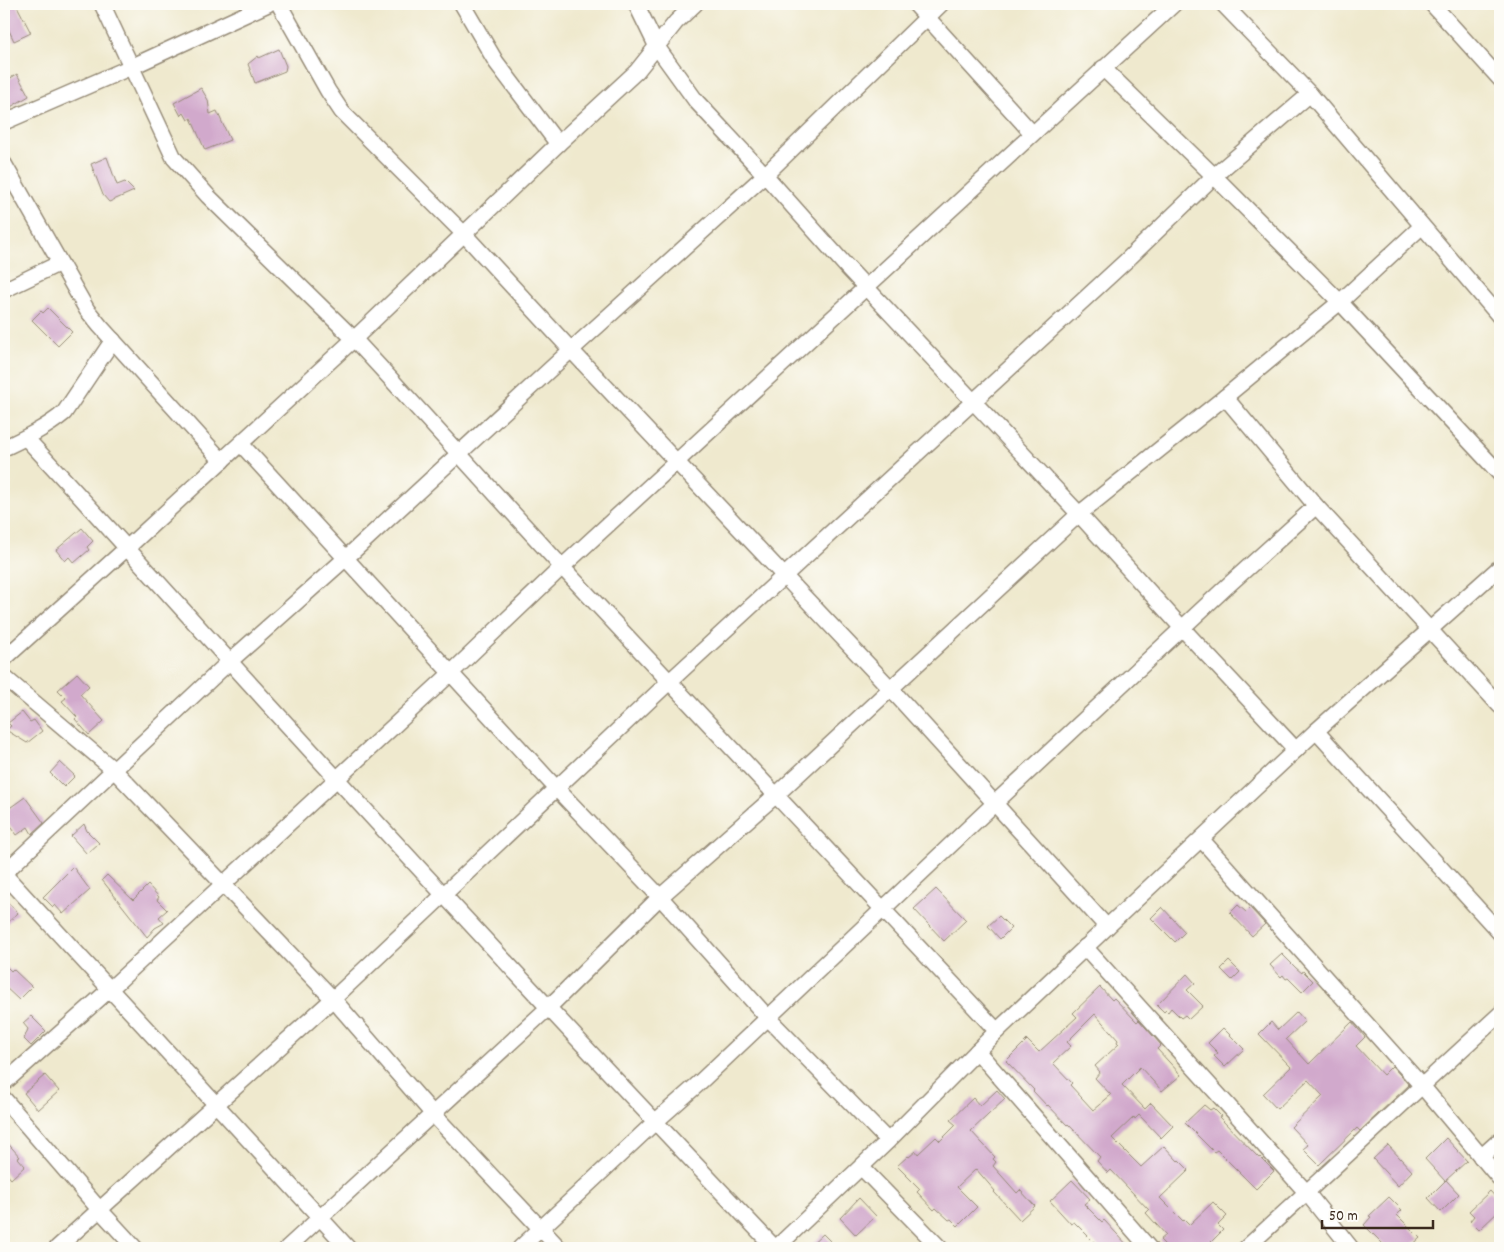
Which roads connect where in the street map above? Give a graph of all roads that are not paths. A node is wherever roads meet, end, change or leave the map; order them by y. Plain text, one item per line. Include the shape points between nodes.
1 (102, 4) edge
2 (268, 4) edge
3 (279, 4) edge
4 (462, 4) edge
5 (636, 4) edge
6 (695, 4) edge
7 (915, 4) edge
8 (941, 4) edge
9 (1174, 4) edge
10 (1223, 4) edge
11 (1432, 4) edge
12 (927, 16) junction
13 (657, 47) junction
14 (131, 67) junction
15 (1104, 68) junction
16 (1500, 78) edge
17 (1310, 94) junction
18 (4, 122) edge
19 (1032, 133) junction
20 (558, 144) junction
21 (4, 164) edge
22 (765, 175) junction
23 (1214, 176) junction
24 (1422, 226) junction
25 (464, 234) junction
26 (60, 263) junction
27 (866, 286) junction
28 (4, 290) edge
29 (1340, 302) junction
30 (1500, 317) edge
31 (354, 339) junction
32 (113, 340) junction
33 (572, 350) junction
34 (1225, 397) junction
35 (973, 402) junction
36 (26, 438) junction
37 (241, 444) junction
38 (4, 448) edge
39 (459, 453) junction
40 (222, 461) junction
41 (678, 462) junction
42 (1500, 474) edge
43 (1316, 506) junction
44 (1079, 514) junction
45 (128, 547) junction
46 (346, 558) junction
47 (562, 567) junction
48 (1500, 567) edge
49 (784, 576) junction
50 (1182, 628) junction
51 (1430, 631) junction
52 (4, 659) edge
53 (230, 662) junction
54 (450, 673) junction
55 (4, 677) edge
56 (670, 681) junction
57 (891, 689) junction
58 (1500, 706) edge
59 (1316, 731) junction
60 (1296, 750) junction
61 (114, 770) junction
62 (336, 778) junction
63 (556, 788) junction
64 (776, 795) junction
65 (994, 803) junction
66 (1201, 839) junction
67 (4, 873) edge
68 (223, 883) junction
69 (444, 895) junction
70 (660, 897) junction
71 (882, 910) junction
72 (1106, 927) junction
73 (1500, 933) edge
74 (1086, 947) junction
75 (109, 990) junction
76 (333, 999) junction
77 (548, 1008) junction
78 (1500, 1014) edge
79 (768, 1018) junction
80 (997, 1032) junction
81 (976, 1051) junction
82 (4, 1084) edge
83 (1423, 1087) junction
84 (4, 1099) edge
85 (216, 1105) junction
86 (433, 1114) junction
87 (655, 1122) junction
88 (1500, 1140) edge
89 (888, 1141) junction
90 (1481, 1157) junction
91 (861, 1167) junction
92 (1500, 1180) edge
93 (1307, 1193) junction
94 (99, 1209) junction
95 (320, 1218) junction
96 (541, 1228) junction
97 (57, 1248) edge
98 (135, 1248) edge
99 (287, 1248) edge
100 (348, 1248) edge
101 (520, 1248) edge
102 (559, 1248) edge
103 (776, 1248) edge
104 (940, 1248) edge
105 (1149, 1248) edge
106 (1246, 1248) edge
107 (1351, 1248) edge

1 - 14 street
2 - 14 street
3 - 25 street via 342,112
4 - 20 street via 496,62
5 - 13 street
6 - 13 street
7 - 12 street
8 - 12 street
9 - 15 street
10 - 17 street
11 - 16 street
12 - 19 street
12 - 22 street
13 - 20 street via 637,71
13 - 22 street via 696,101
14 - 18 street
14 - 31 street via 174,158 183,169
15 - 19 street
15 - 23 street
17 - 23 street
17 - 24 street
19 - 27 street
20 - 25 street
21 - 26 street
22 - 27 street
22 - 33 street
23 - 29 street
23 - 35 street
24 - 29 street
24 - 30 street
25 - 31 street
25 - 33 street
26 - 28 street
26 - 32 street via 87,310
27 - 35 street
27 - 41 street
29 - 34 street
29 - 42 street
31 - 37 street
31 - 39 street
32 - 36 street via 64,413
32 - 40 street
33 - 39 street
33 - 41 street
34 - 43 street
34 - 44 street
35 - 44 street
35 - 49 street
36 - 38 street
36 - 45 street
37 - 40 street
37 - 46 street
39 - 46 street
39 - 47 street
40 - 45 street
41 - 47 street
41 - 49 street
43 - 50 street
43 - 51 street
44 - 50 street
44 - 57 street
45 - 52 street
45 - 53 street
46 - 53 street
46 - 54 street
47 - 54 street
47 - 56 street
48 - 51 street
49 - 56 street
49 - 57 street
50 - 60 street
50 - 65 street
51 - 58 street
51 - 59 street
53 - 61 street
53 - 62 street
54 - 62 street
54 - 63 street
55 - 61 street
56 - 63 street
56 - 64 street
57 - 64 street
57 - 65 street
59 - 60 street
59 - 73 street
60 - 66 street
61 - 67 street
61 - 68 street
62 - 68 street
62 - 69 street
63 - 69 street
63 - 70 street
64 - 70 street
64 - 71 street
65 - 71 street
65 - 72 street
66 - 72 street
66 - 83 street
67 - 75 street
68 - 75 street
68 - 76 street
69 - 76 street
69 - 77 street
70 - 77 street
70 - 79 street
71 - 79 street
71 - 80 street
72 - 74 street
74 - 80 street
74 - 93 street
75 - 82 street
75 - 85 street
76 - 85 street
76 - 86 street
77 - 86 street
77 - 87 street
78 - 83 street
79 - 87 street
79 - 89 street
80 - 81 street
81 - 89 street
81 - 105 street
83 - 90 street
83 - 93 street
84 - 94 street
85 - 94 street
85 - 95 street
86 - 95 street
86 - 96 street
87 - 96 street
87 - 103 street
88 - 90 street
89 - 91 street
90 - 92 street
91 - 103 street
91 - 104 street
93 - 106 street
93 - 107 street
94 - 97 street
94 - 98 street
95 - 99 street
95 - 100 street
96 - 101 street
96 - 102 street

